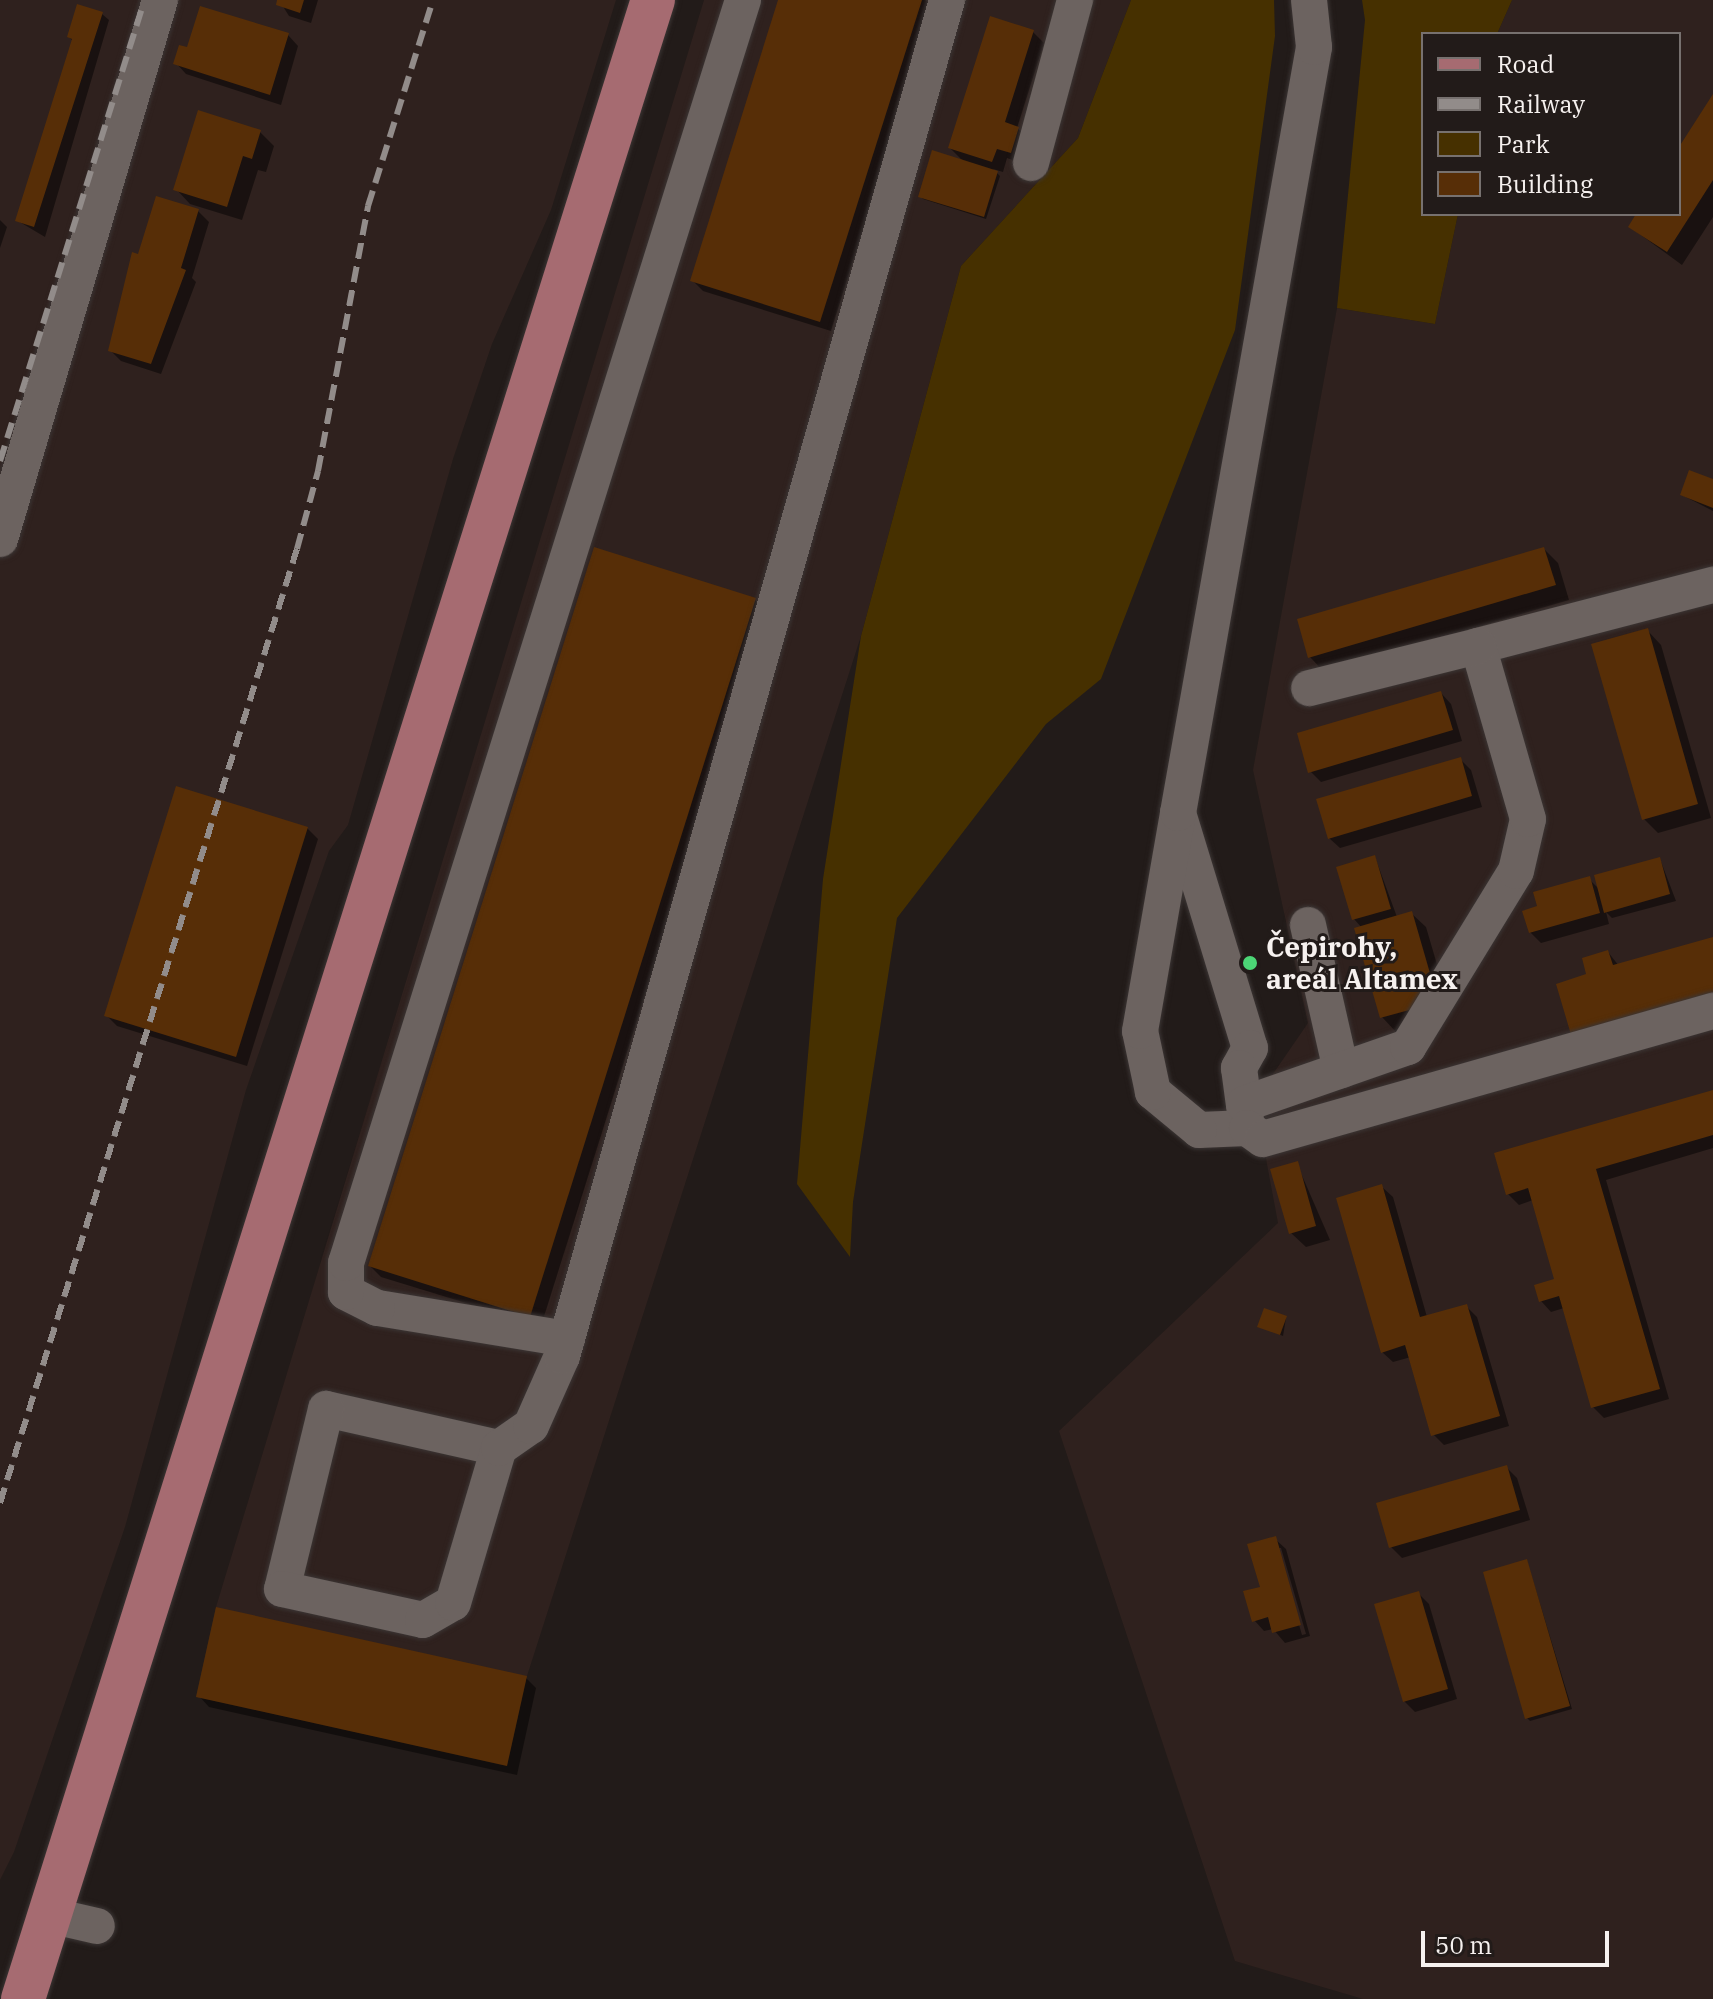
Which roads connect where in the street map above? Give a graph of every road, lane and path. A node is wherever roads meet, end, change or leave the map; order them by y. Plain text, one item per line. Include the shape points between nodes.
1 (160, 0) edge
2 (653, 0) edge
3 (743, 0) edge
4 (947, 0) edge
5 (1309, 0) edge
6 (1069, 1) edge
7 (1031, 163) dead end
8 (0, 539) edge
9 (1713, 585) edge
10 (1478, 646) junction
11 (1309, 688) dead end
12 (1178, 813) junction
13 (1308, 925) dead end
14 (1713, 1011) edge
15 (1341, 1070) junction
16 (1245, 1116) junction
17 (567, 1339) junction
18 (499, 1448) junction
19 (49, 1915) junction
20 (97, 1926) dead end
21 (23, 1999) edge

1 - 8 lane
2 - 19 main road
3 - 17 lane via 346,1263 346,1292 377,1308
4 - 17 lane
5 - 12 lane via 1314,47
6 - 7 lane
9 - 10 lane
10 - 11 lane
10 - 15 lane via 1528,819 1516,871 1408,1047
12 - 16 lane via 1250,1048 1239,1068
12 - 16 lane via 1140,1031 1153,1092 1199,1130
13 - 15 lane
14 - 16 lane via 1263,1139
15 - 16 lane
17 - 18 lane via 531,1426
18 - 18 lane via 453,1603 423,1620 282,1589 326,1409
19 - 20 lane
19 - 21 main road

